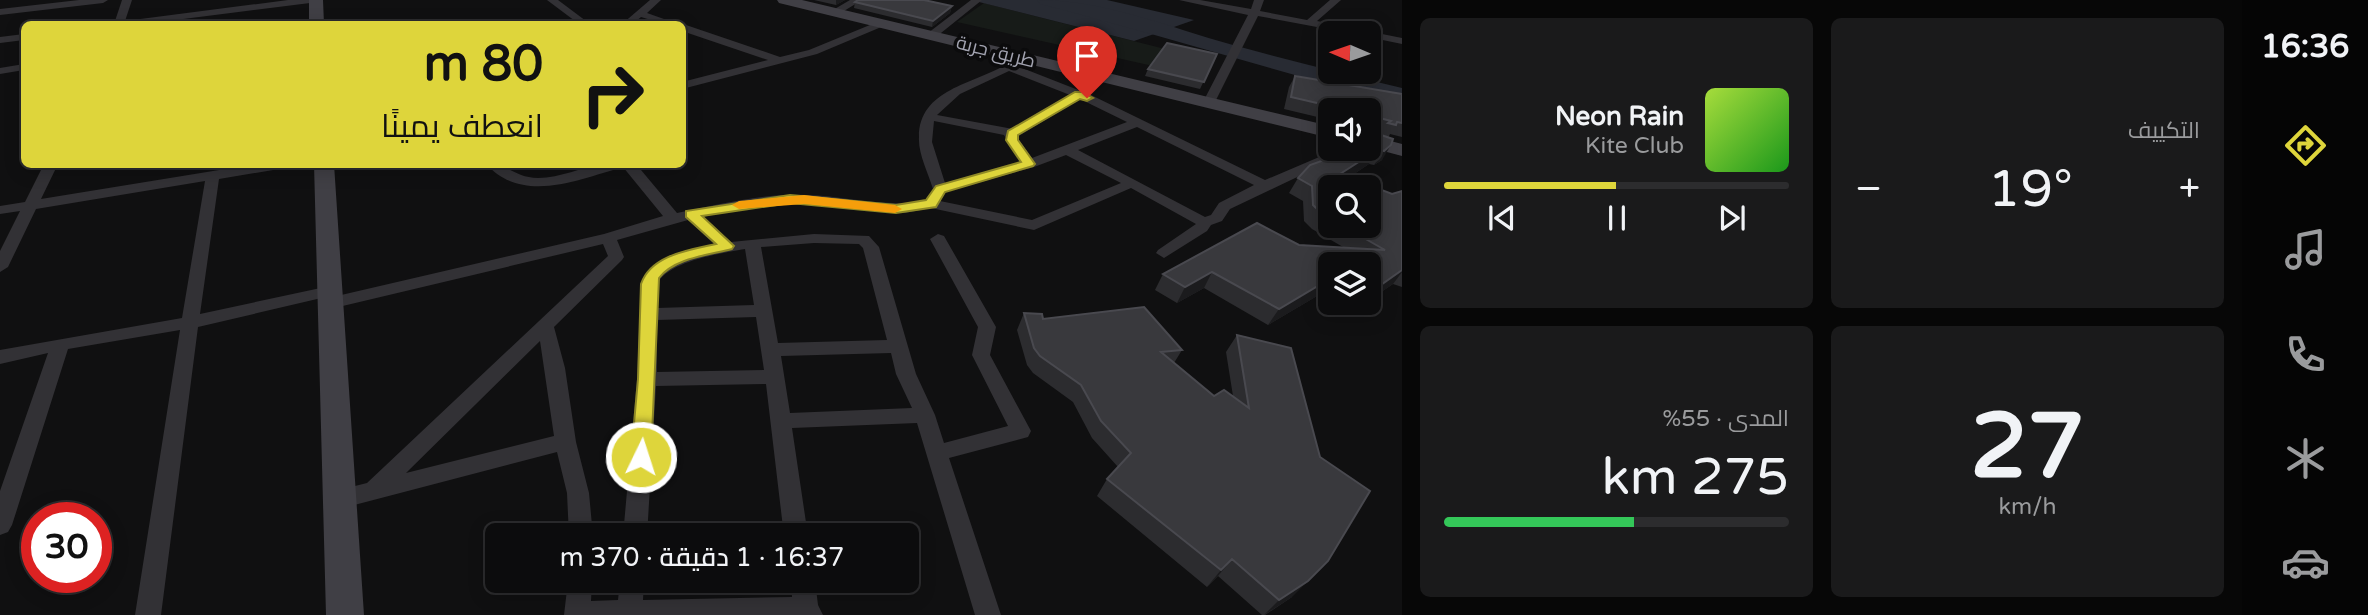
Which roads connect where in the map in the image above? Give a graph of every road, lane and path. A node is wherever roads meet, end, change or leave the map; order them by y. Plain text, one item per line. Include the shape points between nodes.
1 (103, 0) edge
2 (127, 0) edge
3 (310, 0) edge
4 (316, 0) edge
5 (552, 0) edge
6 (656, 0) edge
7 (784, 0) edge
8 (858, 0) edge
9 (977, 0) edge
10 (1184, 0) edge
11 (1259, 0) edge
12 (1336, 0) edge
13 (0, 12) edge
14 (835, 12) junction
15 (641, 14) junction
16 (1252, 14) junction
17 (120, 21) edge
18 (148, 21) edge
19 (317, 21) edge
20 (581, 21) edge
21 (631, 21) edge
22 (663, 21) edge
23 (1310, 22) junction
24 (882, 23) junction
25 (1318, 24) edge
26 (686, 28) edge
27 (932, 35) junction
28 (21, 37) edge
29 (1381, 37) edge
30 (0, 40) edge
31 (1402, 41) edge
32 (780, 61) junction
33 (1014, 62) junction
34 (21, 68) edge
35 (0, 71) edge
36 (686, 85) edge
37 (1079, 95) junction
38 (1209, 102) junction
39 (930, 117) junction
40 (1139, 122) junction
41 (1318, 129) edge
42 (1013, 133) junction
43 (1381, 144) edge
44 (1065, 149) junction
45 (1402, 150) edge
46 (1321, 161) edge
47 (1029, 164) junction
48 (49, 168) edge
49 (259, 168) edge
50 (324, 168) edge
51 (498, 168) edge
52 (602, 168) edge
53 (631, 168) edge
54 (213, 175) junction
55 (1132, 183) junction
56 (1265, 185) junction
57 (940, 189) junction
58 (931, 204) junction
59 (31, 205) junction
60 (0, 210) edge
61 (691, 214) junction
62 (673, 218) junction
63 (1204, 222) junction
64 (608, 238) junction
65 (938, 239) dead end
66 (752, 243) junction
67 (726, 246) junction
68 (1164, 253) dead end
69 (2, 261) edge
70 (330, 297) junction
71 (764, 310) junction
72 (648, 314) junction
73 (192, 322) junction
74 (545, 325) junction
75 (60, 344) junction
76 (899, 346) junction
77 (770, 350) junction
78 (0, 357) edge
79 (775, 377) junction
80 (647, 379) junction
81 (925, 415) junction
82 (781, 421) junction
83 (565, 442) junction
84 (937, 453) junction
85 (374, 490) junction
86 (339, 499) junction
87 (580, 523) edge
88 (636, 523) edge
89 (794, 523) edge
90 (0, 525) edge
91 (579, 593) edge
92 (631, 593) edge
93 (805, 593) edge
94 (630, 612) junction
95 (808, 612) edge
96 (578, 614) edge
97 (148, 615) edge
98 (345, 615) edge
99 (988, 615) edge

1 - 13 street
2 - 17 street
3 - 18 street
4 - 19 main road
5 - 20 street
6 - 15 street
7 - 14 main road, طريق جربة
8 - 14 street
9 - 27 street
10 - 16 street
11 - 16 street
12 - 23 street
14 - 24 main road, طريق جربة
15 - 21 street
15 - 22 street
16 - 23 street
16 - 38 street
23 - 25 street
24 - 27 main road, طريق جربة
24 - 32 street via 834,45
26 - 32 street
27 - 33 main road, طريق جربة
28 - 30 street
29 - 31 street
32 - 36 street
33 - 37 street
33 - 38 main road, طريق جربة
33 - 39 street via 956,91
34 - 35 street
37 - 40 street
37 - 42 street
38 - 41 main road, طريق جربة
39 - 42 street
39 - 57 street via 925,137
40 - 44 street
40 - 56 street
42 - 47 street via 1012,140
43 - 45 main road
44 - 47 street
44 - 55 street
46 - 56 street
47 - 57 street
48 - 59 street
49 - 54 street
50 - 70 main road
51 - 52 street via 512,180 537,183
53 - 62 street
54 - 59 street
54 - 73 street
55 - 58 street via 1034,225
55 - 63 street
56 - 63 street
57 - 58 street
58 - 61 street via 896,209 790,199
59 - 60 street
59 - 69 street
61 - 62 street
61 - 67 street
62 - 64 street
63 - 68 street via 1202,228
64 - 70 street
64 - 74 street via 616,257
65 - 84 street via 987,327 981,355 1021,431
66 - 67 street
66 - 71 street
66 - 76 street via 849,237 868,242
67 - 72 street via 657,269 649,284
70 - 73 street
70 - 86 main road
71 - 72 street
71 - 77 street
72 - 80 street
73 - 75 street
73 - 97 street
74 - 83 street
74 - 85 street
75 - 78 street
75 - 90 street
76 - 77 street
76 - 81 street
77 - 79 street
79 - 80 street
79 - 82 street
80 - 88 street
81 - 82 street
81 - 84 street
82 - 89 street
83 - 85 street
83 - 87 street
84 - 99 street
85 - 86 street
86 - 98 main road
91 - 96 street
92 - 94 street
93 - 95 street
94 - 95 street
94 - 96 street

